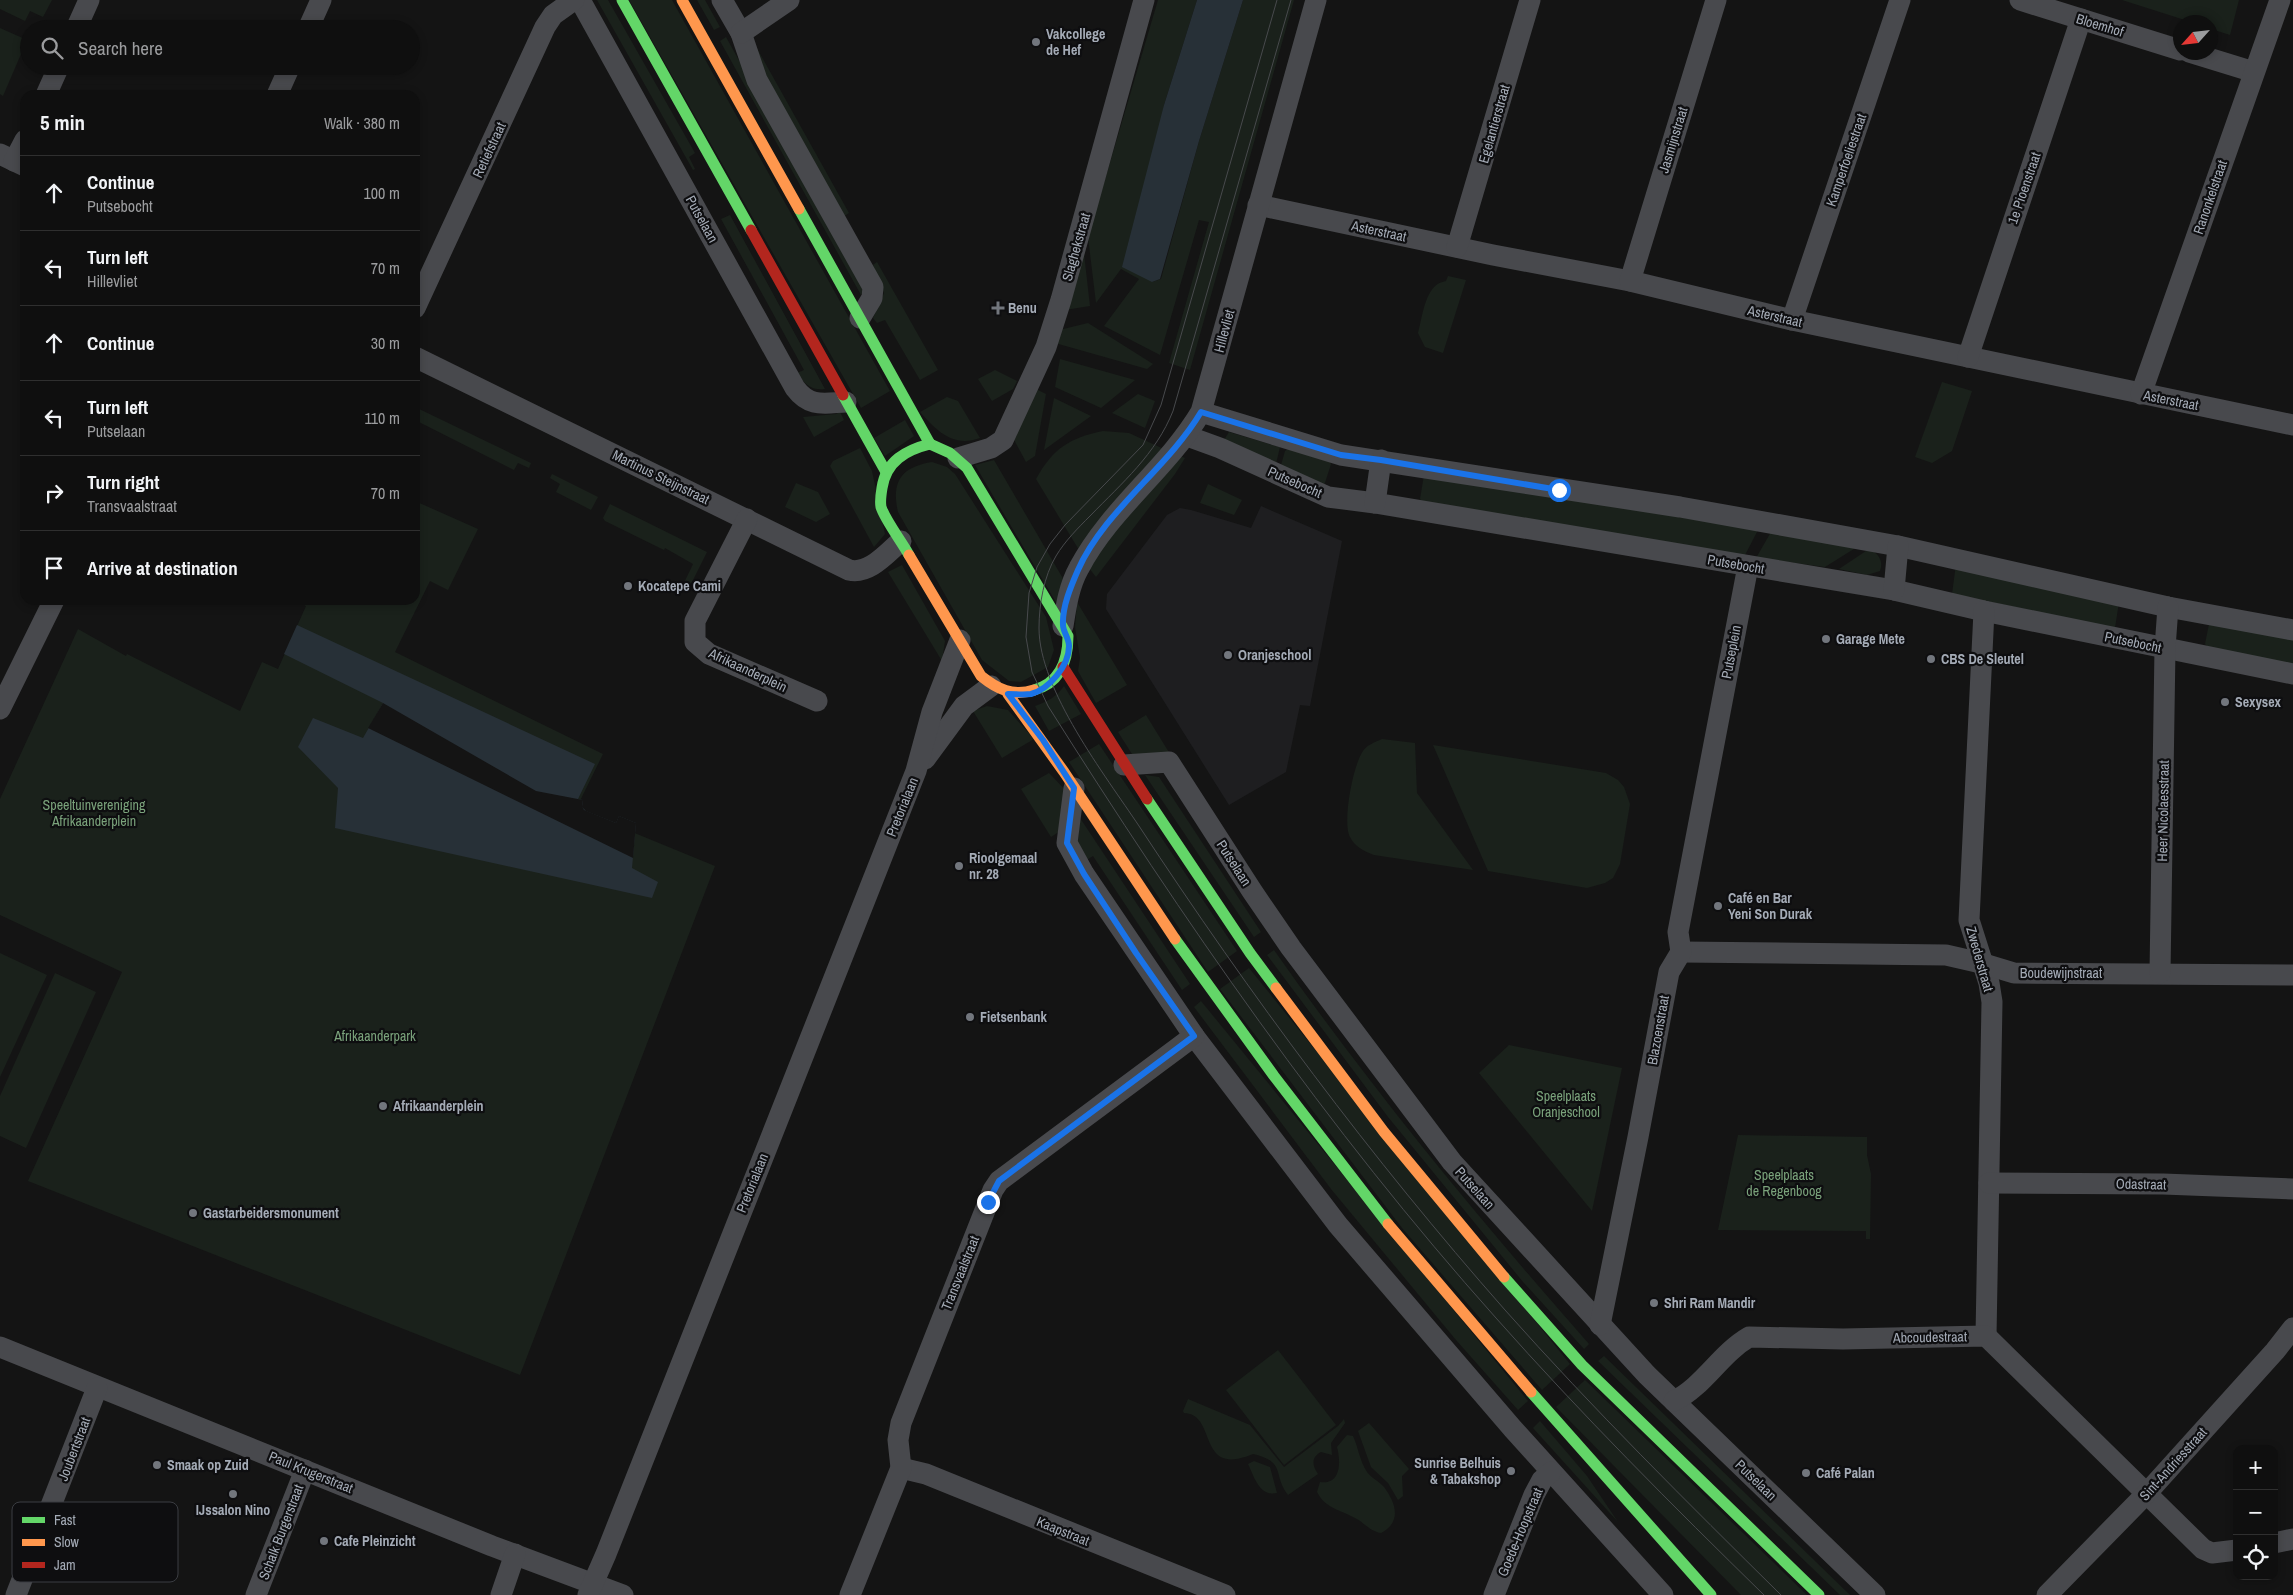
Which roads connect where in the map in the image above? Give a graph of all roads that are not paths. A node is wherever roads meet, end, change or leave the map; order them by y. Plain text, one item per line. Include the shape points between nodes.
1 (89, 0) edge
2 (321, 0) edge
3 (574, 0) edge
4 (580, 0) edge
5 (622, 0) edge
6 (682, 0) edge
7 (722, 0) edge
8 (790, 0) edge
9 (1144, 0) edge
10 (1316, 0) edge
11 (1530, 0) edge
12 (1716, 0) edge
13 (1900, 0) edge
14 (2020, 0) edge
15 (2280, 0) edge
16 (2081, 19) junction
17 (80, 20) edge
18 (312, 20) edge
19 (741, 33) junction
20 (2173, 48) edge
21 (2215, 60) edge
22 (2254, 72) junction
23 (55, 75) edge
24 (286, 75) edge
25 (48, 90) edge
26 (279, 90) edge
27 (20, 149) edge
28 (13, 161) edge
29 (1258, 205) junction
30 (1457, 247) junction
31 (1630, 281) junction
32 (420, 297) edge
33 (860, 318) junction
34 (1792, 320) junction
35 (1968, 357) junction
36 (420, 359) edge
37 (2141, 394) junction
38 (846, 402) junction
39 (1201, 412) junction
40 (2293, 425) edge
41 (1186, 436) junction
42 (930, 444) junction
43 (958, 458) junction
44 (1381, 460) junction
45 (886, 472) junction
46 (1375, 503) junction
47 (747, 519) junction
48 (902, 541) junction
49 (1898, 546) junction
50 (1748, 566) junction
51 (1894, 590) junction
52 (52, 605) edge
53 (2168, 607) junction
54 (1984, 611) junction
55 (1062, 626) junction
56 (2293, 630) edge
57 (960, 640) junction
58 (2165, 648) junction
59 (1063, 667) junction
60 (2293, 674) edge
61 (999, 690) junction
62 (817, 701) dead end
63 (0, 709) edge
64 (1124, 765) junction
65 (916, 771) junction
66 (1074, 788) junction
67 (1681, 952) junction
68 (1981, 963) junction
69 (2160, 973) junction
70 (2293, 975) edge
71 (1194, 1036) junction
72 (1989, 1183) junction
73 (2293, 1189) edge
74 (1600, 1325) junction
75 (2293, 1328) edge
76 (1986, 1336) junction
77 (0, 1347) edge
78 (98, 1388) junction
79 (1674, 1402) junction
80 (901, 1468) junction
81 (305, 1470) junction
82 (1551, 1472) junction
83 (2146, 1494) junction
84 (53, 1502) edge
85 (2293, 1539) edge
86 (2278, 1542) edge
87 (2233, 1550) edge
88 (515, 1554) junction
89 (21, 1582) edge
90 (590, 1589) edge
91 (16, 1595) edge
92 (256, 1595) edge
93 (501, 1595) edge
94 (623, 1595) edge
95 (850, 1595) edge
96 (1225, 1595) edge
97 (1494, 1595) edge
98 (1663, 1595) edge
99 (1711, 1595) edge
100 (1818, 1595) edge
101 (1875, 1595) edge
102 (2047, 1595) edge

1 - 17 street
2 - 18 street
3 - 32 street, Retiefstraat via 553,15 545,27
4 - 38 street, Putselaan via 795,388 802,398 812,403
5 - 38 main road
6 - 33 main road
7 - 19 street
8 - 19 street
9 - 43 street, Slaghekstraat via 1046,347 1004,440
10 - 29 street, Hillevliet
11 - 30 street, Egelantierstraat
12 - 31 street, Jasmijnstraat
13 - 34 street, Kamperfoeliestraat
14 - 16 street, Bloemhof
15 - 22 street, Ranonkelstraat
16 - 20 street, Bloemhof
16 - 35 street, 1e Pioenstraat
19 - 33 street via 757,80 872,287 872,298
21 - 22 street
22 - 37 street, Ranonkelstraat
23 - 25 street
24 - 26 street
27 - 28 street
29 - 30 street, Asterstraat
29 - 39 street, Hillevliet
30 - 31 street, Asterstraat
31 - 34 street, Asterstraat
33 - 42 main road
34 - 35 street, Asterstraat
35 - 37 street, Asterstraat
36 - 47 street, Martinus Steijnstraat
37 - 40 street, Asterstraat
38 - 45 main road
39 - 41 street, Hillevliet
39 - 44 street via 1341,455
41 - 46 street, Putsebocht via 1328,497
41 - 55 street, Hillevliet via 1099,534 1078,569
42 - 43 main road via 942,447
42 - 45 main road via 909,450 898,457
43 - 55 main road
44 - 46 street
44 - 49 street via 1680,507
45 - 48 main road via 881,482 881,508
46 - 50 street, Putsebocht
47 - 48 street, Martinus Steijnstraat via 849,570 862,571
47 - 62 street, Afrikaanderplein via 695,621 695,642 710,654
48 - 57 main road
49 - 51 street
49 - 53 street
50 - 51 street, Putsebocht
50 - 67 street, Putseplein via 1678,932
51 - 54 street, Putsebocht
52 - 63 street
53 - 56 street
53 - 58 street
54 - 58 street, Putsebocht
54 - 68 street, Zwederstraat via 1969,920
55 - 59 main road via 1069,645
57 - 61 main road via 981,676
57 - 65 street, Pretorialaan via 932,712
58 - 60 street, Putsebocht
58 - 69 street, Heer Nicolaesstraat
59 - 61 main road via 1038,691 1021,695
59 - 64 main road
61 - 65 street, Pretorialaan via 964,706
61 - 66 main road via 1043,740
64 - 74 street, Putselaan via 1169,762 1302,963 1452,1162
64 - 100 main road via 1250,953 1384,1132 1512,1288 1582,1365
65 - 90 street, Pretorialaan
66 - 71 street via 1067,843 1120,929
66 - 99 main road via 1224,1009 1317,1132 1422,1265
67 - 68 street, Boudewijnstraat via 1946,956
67 - 74 street, Blazoenstraat via 1669,972
68 - 69 street, Boudewijnstraat via 2014,973
68 - 72 street, Zwederstraat via 1992,1002
69 - 70 street, Boudewijnstraat
71 - 80 street, Transvaalstraat via 999,1181 992,1190 901,1423 898,1440
71 - 82 street via 1338,1225
72 - 73 street, Odastraat
72 - 76 street, Zwederstraat
74 - 79 street, Putselaan
75 - 83 street, Sint-Andriesstraat
76 - 79 street, Abcoudestraat via 1749,1337 1737,1344 1686,1396
76 - 83 street, Abcoudestraat
77 - 78 street, Paul Krugerstraat
78 - 81 street, Paul Krugerstraat
78 - 84 street, Joubertstraat
79 - 101 street, Putselaan
80 - 95 street, Transvaalstraat
80 - 96 street, Kaapstraat via 926,1474
81 - 88 street, Paul Krugerstraat
81 - 92 street, Schalk Burgerstraat
82 - 97 street, Goede-Hoopstraat via 1534,1495
82 - 98 street
83 - 87 street, Abcoudestraat via 2203,1549 2212,1553
83 - 102 street, Sint-Andriesstraat
85 - 86 street
88 - 90 street, Paul Krugerstraat
88 - 93 street
89 - 91 street, Joubertstraat
90 - 94 street, Paul Krugerstraat

